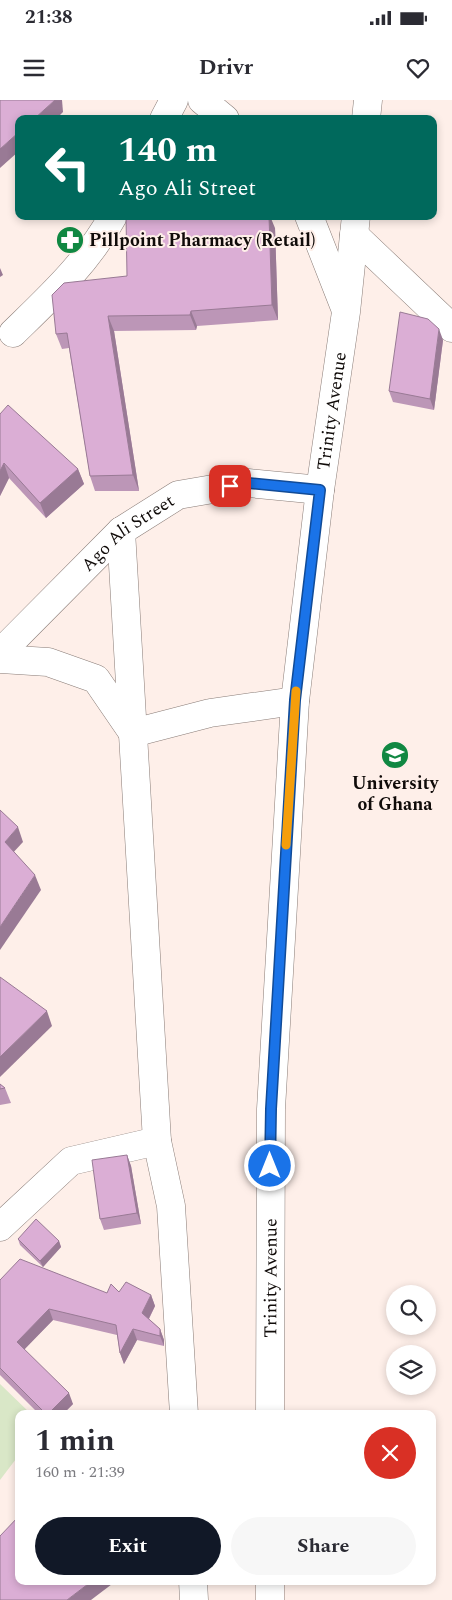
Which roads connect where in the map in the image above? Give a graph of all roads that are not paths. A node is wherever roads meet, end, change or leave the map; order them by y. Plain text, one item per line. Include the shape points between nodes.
1 (174, 100) edge
2 (202, 100) edge
3 (368, 100) edge
4 (166, 115) edge
5 (220, 115) edge
6 (366, 115) edge
7 (111, 220) edge
8 (311, 220) edge
9 (355, 226) edge
10 (346, 312) junction
11 (452, 328) edge
12 (13, 333) dead end
13 (320, 490) junction
14 (121, 532) junction
15 (0, 653) edge
16 (0, 658) edge
17 (295, 700) junction
18 (133, 733) junction
19 (157, 1140) junction
20 (0, 1227) edge
21 (184, 1410) edge
22 (270, 1410) edge
23 (193, 1585) edge
24 (270, 1585) edge
25 (194, 1600) edge
26 (270, 1600) edge

1 - 4 street
2 - 5 street
3 - 6 street
7 - 12 street via 68,279
8 - 10 street
9 - 10 street, Trinity Avenue
9 - 11 street
10 - 13 street, Trinity Avenue
13 - 14 street, Ago Ali Street via 248,483 178,495
13 - 17 street, Trinity Avenue
14 - 15 street, Ago Ali Street
14 - 18 street
16 - 18 street via 48,662 96,679
17 - 18 street via 210,713
17 - 22 street, Trinity Avenue via 271,1109
18 - 19 street
19 - 20 street via 71,1161
19 - 21 street via 171,1206
23 - 25 street
24 - 26 street

